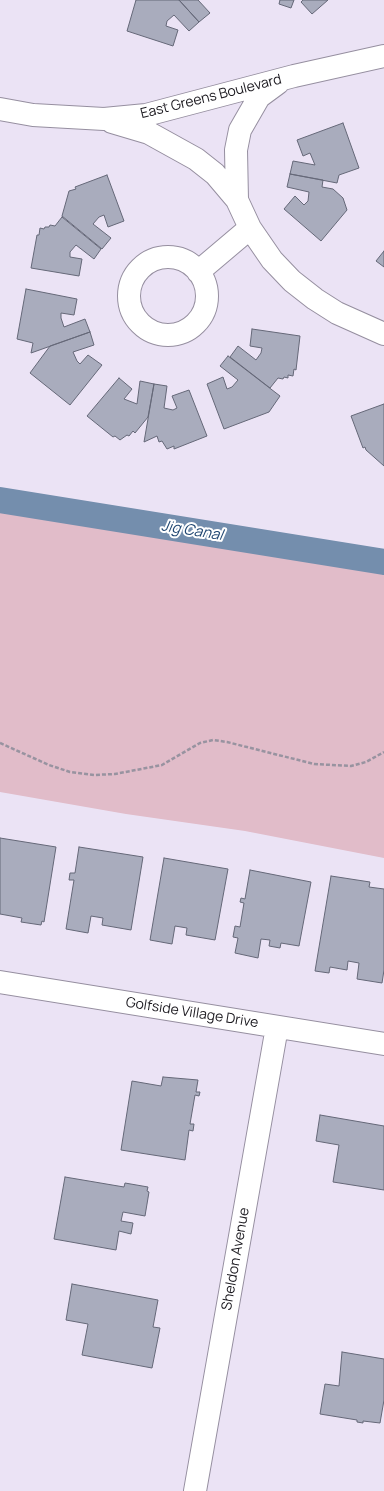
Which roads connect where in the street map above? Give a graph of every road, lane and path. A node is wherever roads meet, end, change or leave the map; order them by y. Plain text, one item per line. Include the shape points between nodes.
1 (384, 56) edge
2 (294, 76) junction
3 (0, 109) edge
4 (104, 119) junction
5 (236, 200) junction
6 (250, 228) junction
7 (198, 272) dead end
8 (384, 334) edge
9 (0, 743) edge
10 (384, 752) edge
11 (0, 982) edge
12 (277, 1027) junction
13 (384, 1044) edge
14 (195, 1491) edge

1 - 2 street
2 - 4 street, East Greens Boulevard via 146,115
2 - 5 street via 275,84 259,97 240,130 236,150
3 - 4 street, East Greens Boulevard via 33,115
4 - 5 street, East Greens Boulevard via 149,133 196,159 215,174
5 - 6 street
6 - 7 street
6 - 8 street via 272,260 315,300 337,314
9 - 10 path via 49,766 94,776 162,765 200,743 213,740 314,764 351,766 366,762
11 - 12 street, Golfside Village Drive
12 - 13 street, Golfside Village Drive
12 - 14 street, Sheldon Avenue

